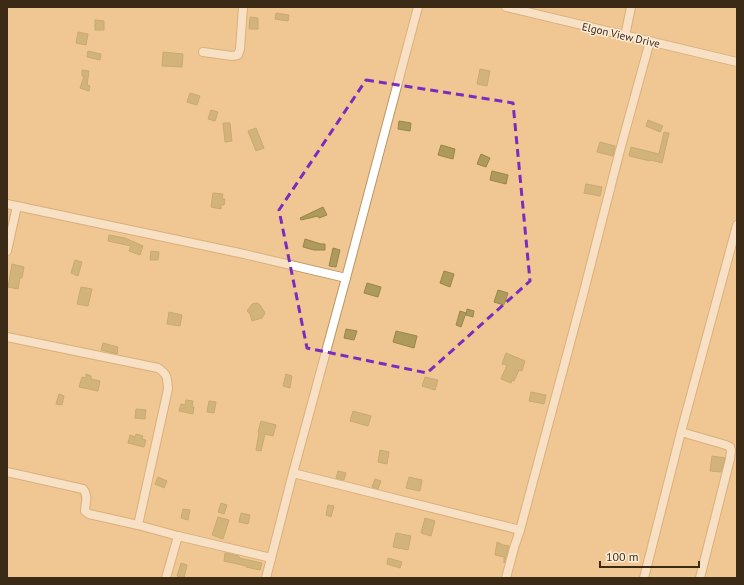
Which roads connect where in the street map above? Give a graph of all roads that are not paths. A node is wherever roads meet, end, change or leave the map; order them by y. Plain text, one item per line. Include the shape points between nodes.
1 (243, 7) edge
2 (418, 7) edge
3 (506, 7) edge
4 (631, 7) edge
5 (625, 36) junction
6 (650, 41) junction
7 (203, 52) dead end
8 (737, 62) edge
9 (7, 204) edge
10 (17, 206) junction
11 (737, 225) edge
12 (7, 251) edge
13 (346, 278) junction
14 (7, 338) edge
15 (681, 432) junction
16 (7, 472) edge
17 (293, 474) junction
18 (138, 525) junction
19 (520, 530) junction
20 (178, 536) junction
21 (271, 558) junction
22 (166, 578) edge
23 (266, 578) edge
24 (506, 578) edge
25 (644, 578) edge
26 (700, 578) edge

1 - 7 street via 238,56
2 - 13 street
3 - 5 street, Elgon View Drive
4 - 5 street
5 - 6 street, Elgon View Drive
6 - 8 street, Elgon View Drive
6 - 19 street
9 - 10 street
10 - 12 street
10 - 13 street
11 - 15 street
13 - 17 street
14 - 18 street via 158,368 167,376 168,389
15 - 25 street
15 - 26 street via 726,445 731,450
16 - 18 street via 83,490 86,495 86,511 89,514
17 - 19 street
17 - 21 street
18 - 20 street
19 - 24 street
20 - 21 street
20 - 22 street
21 - 23 street

